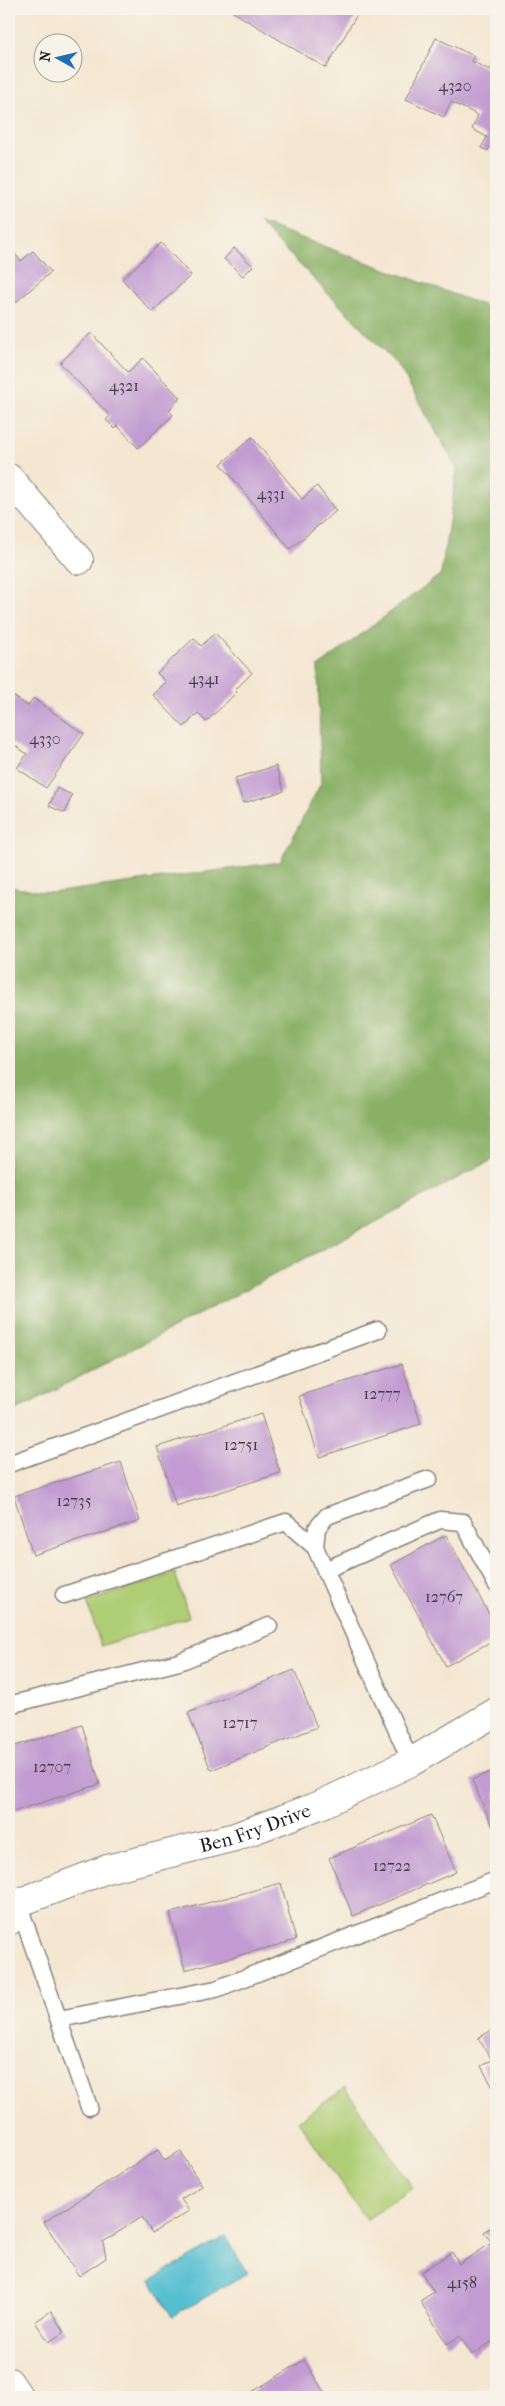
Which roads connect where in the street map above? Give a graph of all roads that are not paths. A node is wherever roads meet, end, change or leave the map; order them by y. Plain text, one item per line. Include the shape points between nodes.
1 (9, 478) edge
2 (79, 560) dead end
3 (378, 1330) dead end
4 (9, 1464) edge
5 (429, 1479) dead end
6 (315, 1546) junction
7 (325, 1570) junction
8 (496, 1584) edge
9 (64, 1595) dead end
10 (269, 1626) dead end
11 (9, 1706) edge
12 (496, 1712) edge
13 (412, 1762) junction
14 (496, 1880) edge
15 (14, 1912) edge
16 (59, 2019) junction
17 (89, 2107) dead end
18 (9, 2382) edge
19 (19, 2397) edge

1 - 2 street
3 - 4 lane
5 - 6 lane via 327,1516 317,1528
6 - 7 lane
6 - 9 lane via 286,1522
7 - 8 lane via 440,1520 463,1522
7 - 13 lane
10 - 11 lane via 179,1662
12 - 13 street, Ben Fry Drive
13 - 15 street, Ben Fry Drive via 320,1805 235,1837 107,1869
14 - 16 lane via 216,1989
15 - 16 lane
16 - 17 lane
18 - 19 street

